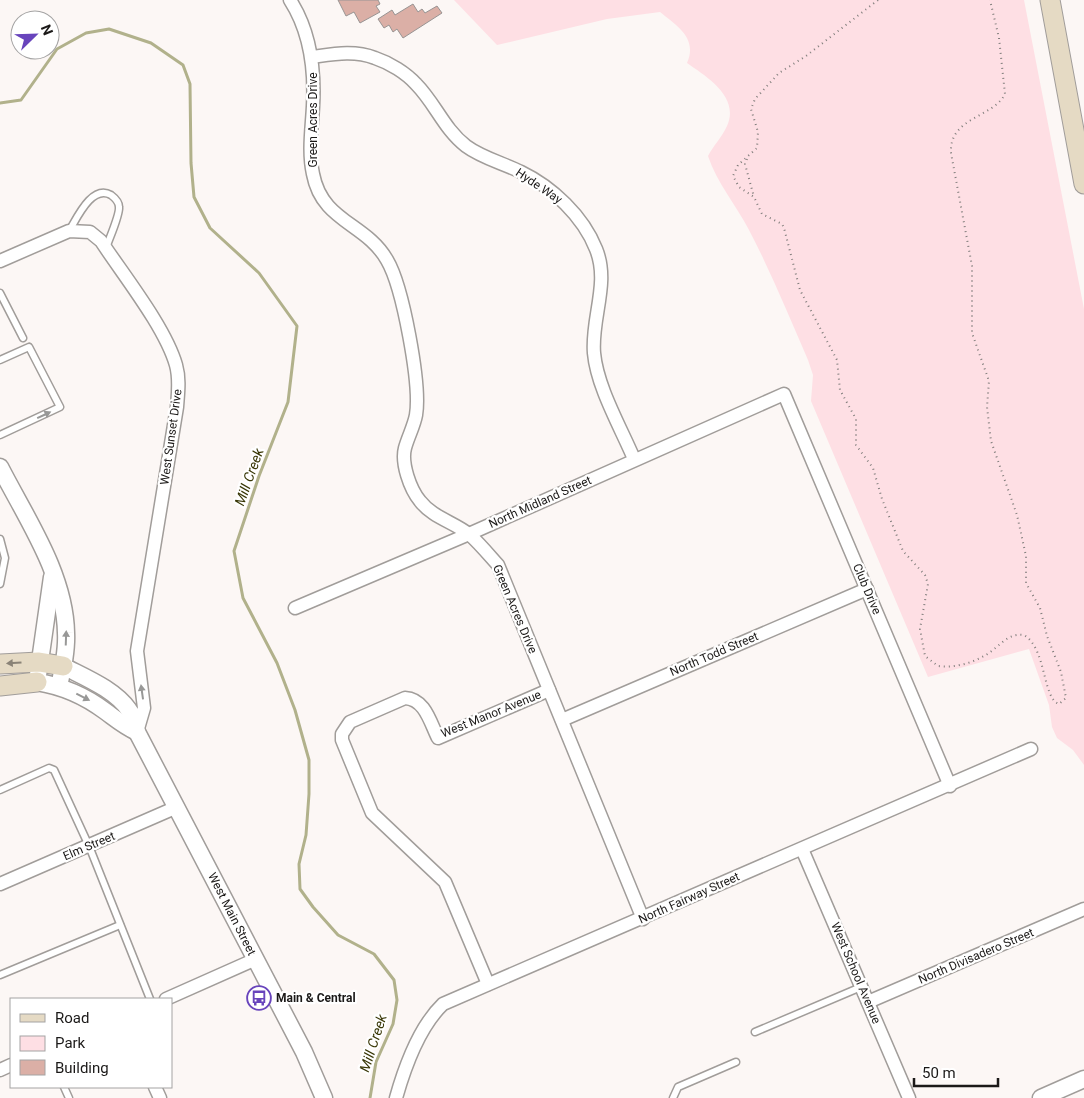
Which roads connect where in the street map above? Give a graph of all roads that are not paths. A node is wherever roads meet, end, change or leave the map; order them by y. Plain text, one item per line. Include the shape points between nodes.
1 (290, 0) edge
2 (1050, 0) edge
3 (312, 57) junction
4 (1084, 184) edge
5 (69, 231) junction
6 (106, 248) junction
7 (0, 261) edge
8 (0, 293) edge
9 (23, 338) dead end
10 (0, 360) edge
11 (784, 394) joint
12 (0, 435) edge
13 (634, 459) junction
14 (0, 467) edge
15 (469, 534) junction
16 (0, 539) edge
17 (53, 570) junction
18 (0, 584) edge
19 (867, 589) junction
20 (295, 608) dead end
21 (39, 662) junction
22 (0, 664) edge
23 (63, 666) junction
24 (37, 682) junction
25 (0, 686) edge
26 (59, 686) junction
27 (549, 690) junction
28 (562, 720) junction
29 (137, 732) junction
30 (1031, 749) dead end
31 (950, 786) junction
32 (0, 790) edge
33 (177, 808) junction
34 (89, 846) junction
35 (802, 848) junction
36 (0, 884) edge
37 (1084, 909) edge
38 (643, 919) junction
39 (120, 925) junction
40 (256, 959) junction
41 (0, 975) edge
42 (488, 984) junction
43 (862, 986) junction
44 (150, 998) edge
45 (168, 998) edge
46 (868, 1002) junction
47 (755, 1032) dead end
48 (736, 1062) dead end
49 (1084, 1079) edge
50 (1059, 1094) edge
51 (323, 1097) edge
52 (396, 1098) edge
53 (672, 1098) edge
54 (909, 1098) edge
55 (1041, 1098) edge

1 - 3 street, Green Acres Drive
2 - 4 main road
3 - 13 street, Hyde Way via 350,52 375,58 399,70 417,84 450,130 467,146 523,172 562,200 582,222 596,249 601,269 594,354 600,380
3 - 15 street, Green Acres Drive via 310,150 320,197 337,216 369,238 387,260 413,355 416,415 404,450 405,466 419,501 431,513
5 - 6 street, West Sunset Drive via 90,232
5 - 6 lane via 90,199 106,192 116,198 120,208
5 - 7 street
29 -> 6 street, West Sunset Drive via 144,708 137,651 177,407 178,382 176,366 165,339
8 - 9 lane
12 -> 10 lane via 60,407 29,347
11 - 13 street, North Midland Street
11 - 19 street, Club Drive
13 - 15 street, North Midland Street
14 - 17 street
15 - 20 street, North Midland Street
15 - 27 street, Green Acres Drive via 498,565
16 - 18 lane via 5,558
17 - 21 street
23 -> 17 street via 66,633
19 - 28 street, North Todd Street
19 - 31 street, Club Drive
21 -> 22 main road
21 - 23 main road
21 - 24 street
23 - 26 street
23 - 29 street, West Main Street via 114,695 130,711
24 - 25 main road
24 - 26 street
26 -> 29 street via 89,700 121,725
27 - 28 street, Green Acres Drive
27 - 42 street, West Manor Avenue via 438,738 424,707 412,698 405,698 350,722 342,734 372,814 446,882
28 - 38 street, Green Acres Drive
29 - 33 street, West Main Street
30 - 31 street, North Fairway Street
31 - 35 street, North Fairway Street
32 - 34 lane via 49,768 54,770
33 - 34 street, Elm Street
33 - 40 street, West Main Street
34 - 36 street, Elm Street
34 - 39 lane
35 - 38 street, North Fairway Street
35 - 43 street, West School Avenue
37 - 46 street, North Divisadero Street
38 - 42 street, North Fairway Street
39 - 41 lane
39 - 44 lane
40 - 45 street
40 - 51 street, West Main Street via 304,1052
42 - 52 street, North Fairway Street via 443,1004 430,1017
43 - 46 street, West School Avenue
43 - 47 lane
46 - 54 street, West School Avenue
48 - 53 lane via 678,1087
49 - 50 street
50 - 55 street

